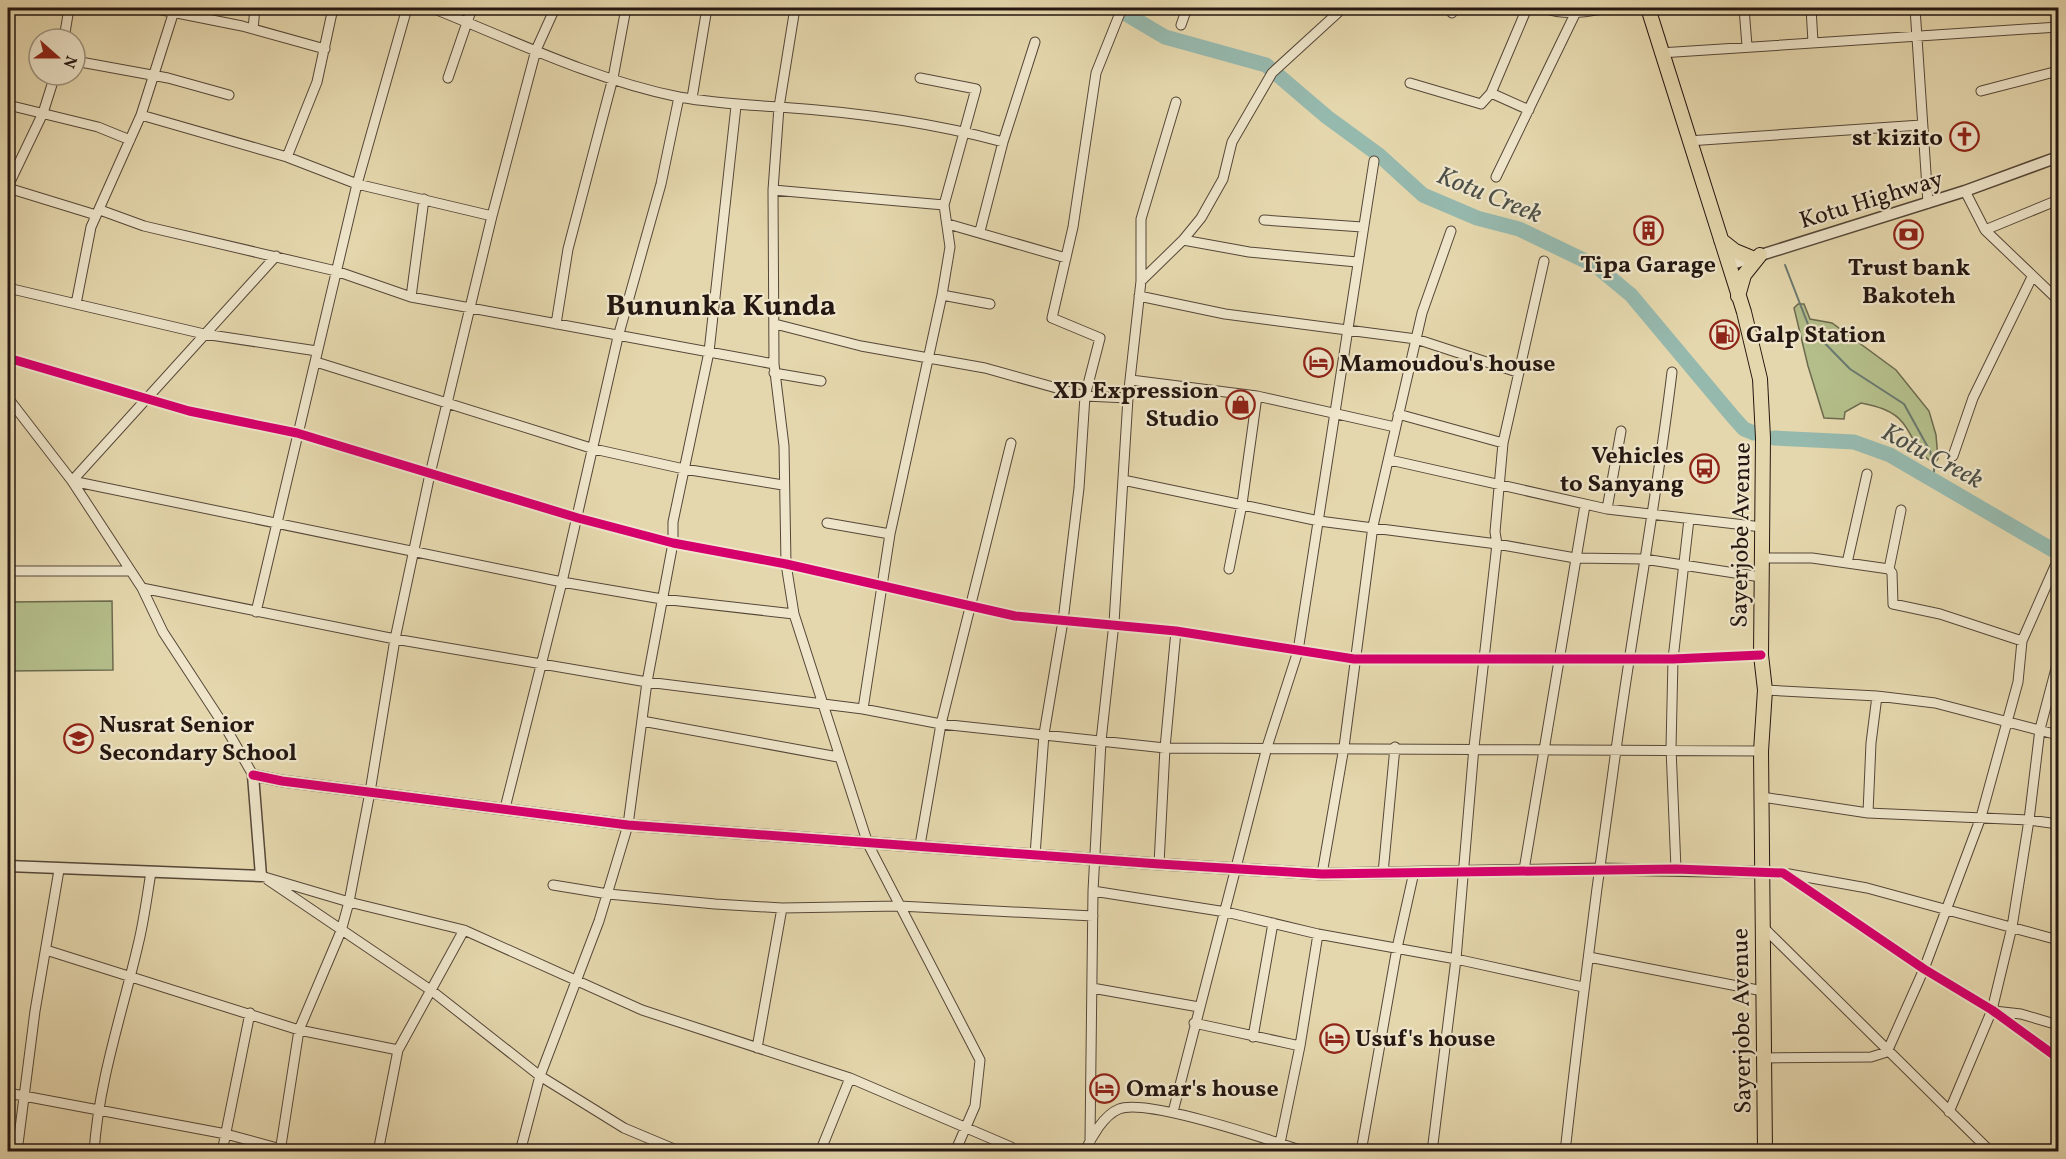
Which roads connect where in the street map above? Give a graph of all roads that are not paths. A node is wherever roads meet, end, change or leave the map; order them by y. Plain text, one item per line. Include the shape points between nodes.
1 (69, 8) edge
2 (152, 8) edge
3 (255, 8) edge
4 (333, 8) edge
5 (407, 8) edge
6 (432, 8) edge
7 (472, 8) edge
8 (555, 8) edge
9 (626, 8) edge
10 (707, 8) edge
11 (795, 8) edge
12 (1122, 8) edge
13 (1187, 8) edge
14 (1342, 8) edge
15 (1527, 8) edge
16 (1543, 8) edge
17 (1608, 8) edge
18 (1648, 8) edge
19 (1744, 8) edge
20 (1811, 8) edge
21 (1915, 8) edge
22 (175, 9) edge
23 (1575, 14) junction
24 (467, 22) junction
25 (1181, 25) dead end
26 (65, 27) edge
27 (2058, 27) edge
28 (253, 29) junction
29 (1917, 37) junction
30 (1035, 42) dead end
31 (1813, 42) junction
32 (1747, 46) junction
33 (325, 49) junction
34 (536, 50) junction
35 (1660, 53) junction
36 (87, 63) edge
37 (2058, 71) edge
38 (156, 76) junction
39 (448, 78) dead end
40 (613, 78) junction
41 (920, 78) dead end
42 (1410, 83) dead end
43 (51, 87) edge
44 (1981, 92) dead end
45 (1491, 93) junction
46 (229, 95) dead end
47 (679, 97) junction
48 (692, 98) junction
49 (1176, 102) dead end
50 (8, 105) edge
51 (736, 106) junction
52 (779, 108) junction
53 (1528, 110) junction
54 (43, 113) junction
55 (141, 115) junction
56 (1921, 125) junction
57 (966, 131) junction
58 (130, 140) junction
59 (1688, 141) junction
60 (1003, 142) junction
61 (287, 157) junction
62 (2058, 157) edge
63 (1374, 161) dead end
64 (1496, 177) dead end
65 (357, 184) junction
66 (8, 187) edge
67 (773, 190) junction
68 (1965, 191) junction
69 (424, 199) junction
70 (2058, 199) edge
71 (1928, 203) junction
72 (944, 205) junction
73 (98, 213) junction
74 (492, 216) junction
75 (1264, 220) dead end
76 (948, 224) junction
77 (1362, 227) junction
78 (1985, 230) junction
79 (980, 231) junction
80 (1451, 231) dead end
81 (1720, 239) junction
82 (1183, 240) junction
83 (276, 255) junction
84 (1756, 256) junction
85 (1066, 258) junction
86 (1544, 261) dead end
87 (1357, 262) junction
88 (1728, 266) junction
89 (336, 271) junction
90 (2032, 277) junction
91 (1141, 281) junction
92 (8, 288) edge
93 (942, 295) junction
94 (1139, 296) junction
95 (1738, 296) junction
96 (411, 297) junction
97 (2058, 300) edge
98 (76, 304) junction
99 (990, 304) dead end
100 (471, 309) junction
101 (556, 324) junction
102 (776, 324) junction
103 (1346, 328) junction
104 (204, 334) junction
105 (618, 337) junction
106 (1416, 339) junction
107 (317, 351) junction
108 (708, 352) junction
109 (929, 357) junction
110 (8, 358) edge
111 (315, 362) junction
112 (774, 369) junction
113 (1517, 372) junction
114 (1672, 372) dead end
115 (821, 381) dead end
116 (1131, 381) junction
117 (1085, 396) junction
118 (1257, 396) junction
119 (1128, 398) junction
120 (8, 399) edge
121 (148, 399) junction
122 (449, 402) junction
123 (1335, 411) junction
124 (1398, 414) junction
125 (1395, 427) junction
126 (1621, 431) dead end
127 (297, 433) junction
128 (1011, 443) dead end
129 (1503, 443) junction
130 (594, 449) junction
131 (1953, 456) dead end
132 (1390, 460) junction
133 (684, 469) junction
134 (430, 474) junction
135 (1866, 474) dead end
136 (1123, 480) junction
137 (72, 481) junction
138 (783, 485) junction
139 (1501, 486) junction
140 (1242, 504) junction
141 (1585, 505) junction
142 (1607, 509) junction
143 (1901, 510) dead end
144 (1652, 515) junction
145 (578, 518) junction
146 (1689, 519) junction
147 (276, 521) junction
148 (1319, 521) junction
149 (827, 523) dead end
150 (1373, 526) junction
151 (1762, 527) junction
152 (890, 534) junction
153 (673, 543) junction
154 (1497, 544) junction
155 (415, 552) junction
156 (1575, 558) junction
157 (1761, 558) junction
158 (1644, 559) junction
159 (1847, 563) junction
160 (786, 564) junction
161 (1684, 564) junction
162 (2055, 566) dead end
163 (1229, 568) dead end
164 (1889, 569) junction
165 (8, 571) edge
166 (129, 571) junction
167 (1761, 577) junction
168 (562, 582) junction
169 (880, 587) junction
170 (142, 588) junction
171 (662, 599) junction
172 (972, 606) junction
173 (256, 612) junction
174 (794, 614) junction
175 (1062, 621) junction
176 (1114, 623) junction
177 (1176, 631) junction
178 (395, 639) junction
179 (2022, 641) junction
180 (1298, 651) junction
181 (1761, 655) junction
182 (1630, 658) junction
183 (1354, 659) junction
184 (1484, 659) junction
185 (1561, 659) junction
186 (1673, 659) junction
187 (2058, 661) edge
188 (544, 662) junction
189 (647, 682) junction
190 (2055, 686) edge
191 (1765, 690) junction
192 (1877, 696) junction
193 (822, 704) junction
194 (863, 709) junction
195 (642, 721) junction
196 (2008, 723) junction
197 (941, 724) junction
198 (2040, 729) junction
199 (1044, 734) junction
200 (2058, 735) edge
201 (1101, 741) junction
202 (1267, 747) junction
203 (1344, 747) junction
204 (1395, 747) junction
205 (1474, 747) junction
206 (1165, 748) junction
207 (1671, 748) junction
208 (1544, 749) junction
209 (1616, 750) junction
210 (1761, 751) junction
211 (838, 757) junction
212 (253, 775) junction
213 (370, 792) junction
214 (1762, 797) junction
215 (505, 808) junction
216 (1868, 813) junction
217 (1981, 817) junction
218 (2029, 820) junction
219 (2058, 824) edge
220 (628, 825) junction
221 (868, 844) junction
222 (921, 845) junction
223 (1035, 855) junction
224 (1095, 860) junction
225 (1159, 864) junction
226 (8, 866) edge
227 (1237, 868) junction
228 (1601, 869) junction
229 (1676, 869) junction
230 (59, 870) junction
231 (1524, 870) junction
232 (1464, 871) junction
233 (151, 872) junction
234 (1414, 872) junction
235 (1762, 872) junction
236 (1383, 873) junction
237 (1784, 873) junction
238 (1322, 874) junction
239 (261, 876) junction
240 (552, 885) dead end
241 (1093, 891) junction
242 (608, 894) junction
243 (349, 902) junction
244 (899, 906) junction
245 (782, 908) junction
246 (1946, 909) junction
247 (1226, 912) junction
248 (1093, 916) junction
249 (1273, 923) junction
250 (1762, 926) junction
251 (2012, 927) junction
252 (464, 930) junction
253 (341, 931) junction
254 (1318, 934) junction
255 (2058, 940) edge
256 (1397, 948) junction
257 (46, 950) junction
258 (1589, 957) junction
259 (1456, 959) junction
260 (1924, 969) junction
261 (130, 976) junction
262 (578, 980) junction
263 (1583, 987) junction
264 (1092, 988) junction
265 (1763, 991) junction
266 (432, 992) junction
267 (1198, 1007) junction
268 (1992, 1010) junction
269 (249, 1013) junction
270 (1194, 1023) junction
271 (2058, 1025) edge
272 (299, 1030) junction
273 (1253, 1037) junction
274 (1300, 1046) junction
275 (757, 1048) junction
276 (398, 1050) junction
277 (1887, 1052) junction
278 (1763, 1058) junction
279 (2058, 1058) edge
280 (540, 1076) junction
281 (850, 1078) junction
282 (8, 1093) edge
283 (25, 1096) junction
284 (97, 1109) junction
285 (1173, 1112) junction
286 (1949, 1112) junction
287 (966, 1127) junction
288 (226, 1134) junction
289 (1090, 1139) junction
290 (1280, 1143) junction
291 (281, 1150) edge
292 (17, 1152) edge
293 (94, 1152) edge
294 (222, 1152) edge
295 (303, 1152) edge
296 (378, 1152) edge
297 (520, 1152) edge
298 (681, 1152) edge
299 (820, 1152) edge
300 (955, 1152) edge
301 (1015, 1152) edge
302 (1085, 1152) edge
303 (1306, 1152) edge
304 (1361, 1152) edge
305 (1432, 1152) edge
306 (1565, 1152) edge
307 (1765, 1152) edge
308 (1991, 1152) edge

1 - 26 street
2 - 22 street
3 - 28 street
4 - 33 street
5 - 65 street
6 - 24 street
7 - 24 street
8 - 34 street
9 - 40 street
10 - 48 street
11 - 52 street
12 - 85 street via 1096,73
13 - 25 street
14 - 82 street via 1274,70 1232,142 1218,190
15 - 45 street
16 - 23 street
17 - 23 street
18 - 35 main road, Sayerjobe Avenue
19 - 32 street
20 - 31 street
21 - 29 street
22 - 28 street
22 - 38 street
23 - 53 street
24 - 34 street
24 - 39 street
27 - 29 street
28 - 33 street
29 - 31 street
29 - 56 street
30 - 60 street
31 - 32 street
32 - 35 street
33 - 61 street via 317,82
34 - 40 street
34 - 74 street
35 - 59 main road, Sayerjobe Avenue
36 - 38 street
37 - 44 street
38 - 46 street
38 - 55 street
40 - 47 street
40 - 101 street via 568,249
41 - 57 street via 976,89
42 - 45 street via 1481,104
43 - 54 street
45 - 53 street
47 - 48 street
47 - 105 street via 661,184
48 - 51 street
49 - 91 street via 1141,219
50 - 54 street
51 - 52 street
51 - 108 street
52 - 57 street
52 - 67 street
53 - 64 street
54 - 58 street
54 - 66 street
55 - 58 street
55 - 61 street
56 - 59 street
56 - 71 street
57 - 60 street
57 - 72 street
58 - 73 street
59 - 81 main road, Sayerjobe Avenue
60 - 79 street
61 - 65 street
62 - 68 street, Kotu Highway
63 - 77 street
65 - 69 street
65 - 89 street
66 - 73 street
67 - 72 street
67 - 102 street
68 - 71 street, Kotu Highway
68 - 78 street
69 - 74 street
69 - 96 street
70 - 78 street
71 - 84 street, Kotu Highway
72 - 76 street
73 - 83 street
73 - 98 street
74 - 100 street
75 - 77 street
76 - 79 street
76 - 93 street via 950,247
77 - 87 street
78 - 90 street
79 - 85 street
80 - 106 street
81 - 84 main road via 1735,252
81 - 88 main road, Sayerjobe Avenue
82 - 87 street via 1249,252
82 - 91 street
83 - 89 street
83 - 104 street
84 - 88 street, Kotu Highway
84 - 95 main road via 1744,275
85 - 117 street via 1052,318 1100,338
86 - 113 street
87 - 103 street
88 - 95 main road, Sayerjobe Avenue
89 - 96 street
89 - 107 street
90 - 97 street
90 - 131 street via 1973,398
91 - 94 street
92 - 98 street
93 - 99 street
93 - 109 street
94 - 103 street via 1225,314
94 - 116 street
95 - 151 main road, Sayerjobe Avenue via 1760,379
96 - 100 street
98 - 104 street
100 - 101 street
100 - 122 street
101 - 105 street
102 - 109 street via 861,346
102 - 112 street
103 - 106 street
103 - 123 street
104 - 107 street
104 - 121 street
105 - 108 street
105 - 130 street
106 - 113 street
106 - 124 street
107 - 111 street
108 - 112 street
108 - 133 street
109 - 117 street
109 - 152 street
110 - 121 street
111 - 122 street
111 - 127 street
112 - 115 street
112 - 138 street via 784,446
113 - 129 street
114 - 144 street
116 - 118 street
116 - 119 street
117 - 119 street
117 - 175 street via 1079,488
118 - 123 street
118 - 140 street
119 - 136 street
120 - 137 street
121 - 127 street
121 - 137 street
122 - 130 street
122 - 134 street
123 - 125 street
123 - 148 street
124 - 125 street
124 - 129 street
125 - 132 street
126 - 142 street
127 - 134 street
127 - 147 street
128 - 172 street
129 - 139 street
130 - 133 street
130 - 145 street
132 - 139 street
132 - 150 street
133 - 138 street
133 - 153 street via 673,522
134 - 145 street
134 - 155 street
135 - 159 street
136 - 140 street
136 - 176 street
137 - 147 street
137 - 166 street
138 - 160 street
139 - 141 street
139 - 154 street
140 - 148 street
140 - 163 street
141 - 142 street
141 - 156 street
142 - 144 street
143 - 164 street
144 - 146 street
144 - 158 street
145 - 153 street
145 - 168 street
146 - 151 street
146 - 161 street
147 - 155 street
147 - 173 street
148 - 150 street
148 - 180 street
149 - 152 street
150 - 154 street
150 - 183 street
151 - 157 main road, Sayerjobe Avenue
152 - 169 street
153 - 160 street
153 - 171 street
154 - 156 street
154 - 184 street
155 - 168 street
155 - 178 street
156 - 158 street
156 - 185 street
157 - 159 street
157 - 167 main road, Sayerjobe Avenue
158 - 161 street
158 - 182 street
159 - 164 street
160 - 169 street
160 - 174 street
161 - 167 street
161 - 186 street
162 - 179 street
164 - 179 street via 1893,573 1893,604 1940,614
165 - 166 street
166 - 170 street
167 - 181 main road, Sayerjobe Avenue
168 - 171 street
168 - 188 street
169 - 172 street
169 - 194 street
170 - 173 street
170 - 212 street via 163,632
171 - 174 street
171 - 189 street
172 - 175 street
172 - 197 street
173 - 178 street
174 - 193 street
175 - 176 street
175 - 199 street
176 - 177 street
176 - 201 street
177 - 180 street
177 - 206 street
178 - 188 street
178 - 213 street
179 - 196 street
180 - 183 street
180 - 202 street
181 - 186 street
181 - 191 main road, Sayerjobe Avenue
182 - 185 street
182 - 186 street
182 - 209 street
183 - 184 street
183 - 203 street
184 - 185 street
184 - 205 street
185 - 208 street
186 - 207 street
187 - 190 street
188 - 189 street
188 - 215 street
189 - 193 street
189 - 195 street
190 - 198 street
191 - 192 street
191 - 210 main road, Sayerjobe Avenue
192 - 196 street via 1935,703
192 - 216 street
193 - 194 street
193 - 211 street
194 - 197 street
195 - 211 street
195 - 220 street
196 - 198 street
196 - 217 street
197 - 199 street
197 - 222 street
198 - 200 street
198 - 218 street
199 - 201 street
199 - 223 street
201 - 206 street
201 - 224 street
202 - 203 street
202 - 206 street
202 - 227 street
203 - 204 street
203 - 238 street
204 - 205 street
204 - 236 street
205 - 208 street
205 - 232 street
206 - 225 street
207 - 209 street
207 - 210 street
207 - 229 street
208 - 209 street
208 - 231 street
209 - 228 street
210 - 214 main road, Sayerjobe Avenue
211 - 221 street
212 - 213 street
212 - 239 street
213 - 215 street
213 - 243 street
214 - 216 street
214 - 235 main road, Sayerjobe Avenue
215 - 220 street
216 - 217 street
217 - 218 street
217 - 246 street
218 - 219 street
218 - 251 street
220 - 221 street
220 - 242 street
221 - 222 street
221 - 244 street
222 - 223 street
223 - 224 street
224 - 225 street
224 - 241 street
225 - 227 street
226 - 230 street
227 - 238 street
227 - 247 street
228 - 229 street
228 - 231 street
228 - 258 street
229 - 235 street
230 - 233 street
230 - 257 street
231 - 232 street
232 - 234 street
232 - 259 street
233 - 239 street
233 - 261 street
234 - 236 street
234 - 256 street
235 - 237 street
235 - 250 main road, Sayerjobe Avenue
236 - 238 street
237 - 246 street via 1867,888
237 - 260 street
239 - 243 street
239 - 253 street
240 - 242 street
241 - 247 street
241 - 248 street
242 - 245 street
242 - 262 street
243 - 252 street
243 - 253 street
244 - 245 street
244 - 248 street
244 - 287 street via 980,1060 975,1106
245 - 275 street
246 - 251 street
246 - 260 street
247 - 249 street
247 - 267 street
248 - 264 street
249 - 254 street
249 - 273 street
250 - 265 main road, Sayerjobe Avenue
250 - 277 street
251 - 255 street
251 - 268 street
252 - 262 street
252 - 266 street
253 - 266 street
253 - 272 street
254 - 256 street
254 - 274 street
256 - 259 street
256 - 304 street
257 - 261 street
257 - 283 street via 34,1011
258 - 263 street
258 - 265 street
259 - 263 street
259 - 305 street
260 - 268 street
260 - 277 street
261 - 269 street
261 - 284 street
262 - 275 street via 642,1010
262 - 280 street
263 - 306 street
264 - 267 street
264 - 289 street
265 - 278 main road, Sayerjobe Avenue
266 - 276 street
266 - 280 street
267 - 270 street
268 - 271 street
268 - 279 street
268 - 286 street
269 - 272 street
269 - 288 street
270 - 273 street
270 - 285 street
272 - 276 street
272 - 291 street
273 - 274 street
274 - 290 street
275 - 281 street
276 - 296 street
277 - 278 street via 1871,1057
277 - 286 street
278 - 307 main road, Sayerjobe Avenue
280 - 297 street
280 - 298 street via 624,1128
281 - 287 street
281 - 299 street
282 - 283 street
283 - 284 street
283 - 292 street
284 - 288 street
284 - 293 street
285 - 289 street via 1119,1109
285 - 290 street
286 - 308 street
287 - 300 street
287 - 301 street
288 - 291 street
288 - 294 street
289 - 302 street
290 - 303 street
291 - 295 street

